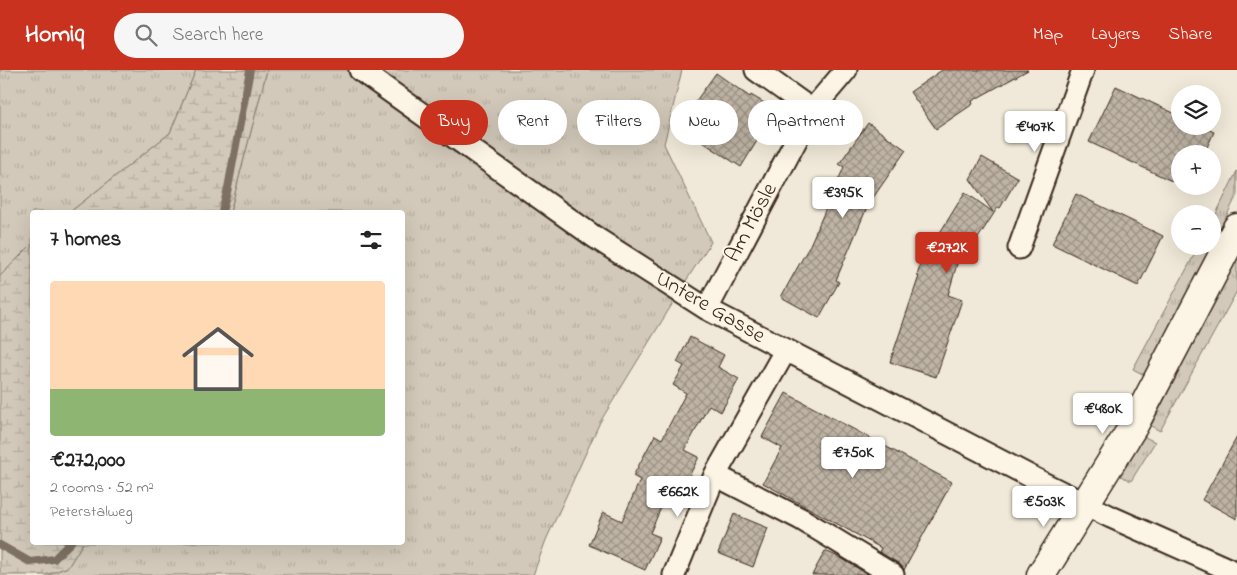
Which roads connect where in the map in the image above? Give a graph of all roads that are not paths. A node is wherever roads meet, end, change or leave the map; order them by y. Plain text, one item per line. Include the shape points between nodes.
1 (360, 70) edge
2 (756, 70) edge
3 (846, 70) edge
4 (1084, 70) edge
5 (798, 100) edge
6 (820, 100) edge
7 (794, 145) edge
8 (1237, 228) edge
9 (1019, 248) dead end
10 (707, 309) junction
11 (785, 351) junction
12 (715, 475) junction
13 (1084, 504) junction
14 (1237, 573) edge
15 (674, 575) edge
16 (893, 575) edge
17 (1041, 575) edge

1 - 10 street, Untere Gasse via 596,238
2 - 5 street
3 - 6 street, Am Mösle
4 - 9 street
7 - 10 street, Am Mösle
8 - 13 street via 1134,425
10 - 11 street, Untere Gasse
11 - 12 street
11 - 13 street, Untere Gasse
12 - 15 street
12 - 16 street via 801,519
13 - 14 street, Untere Gasse
13 - 17 street

